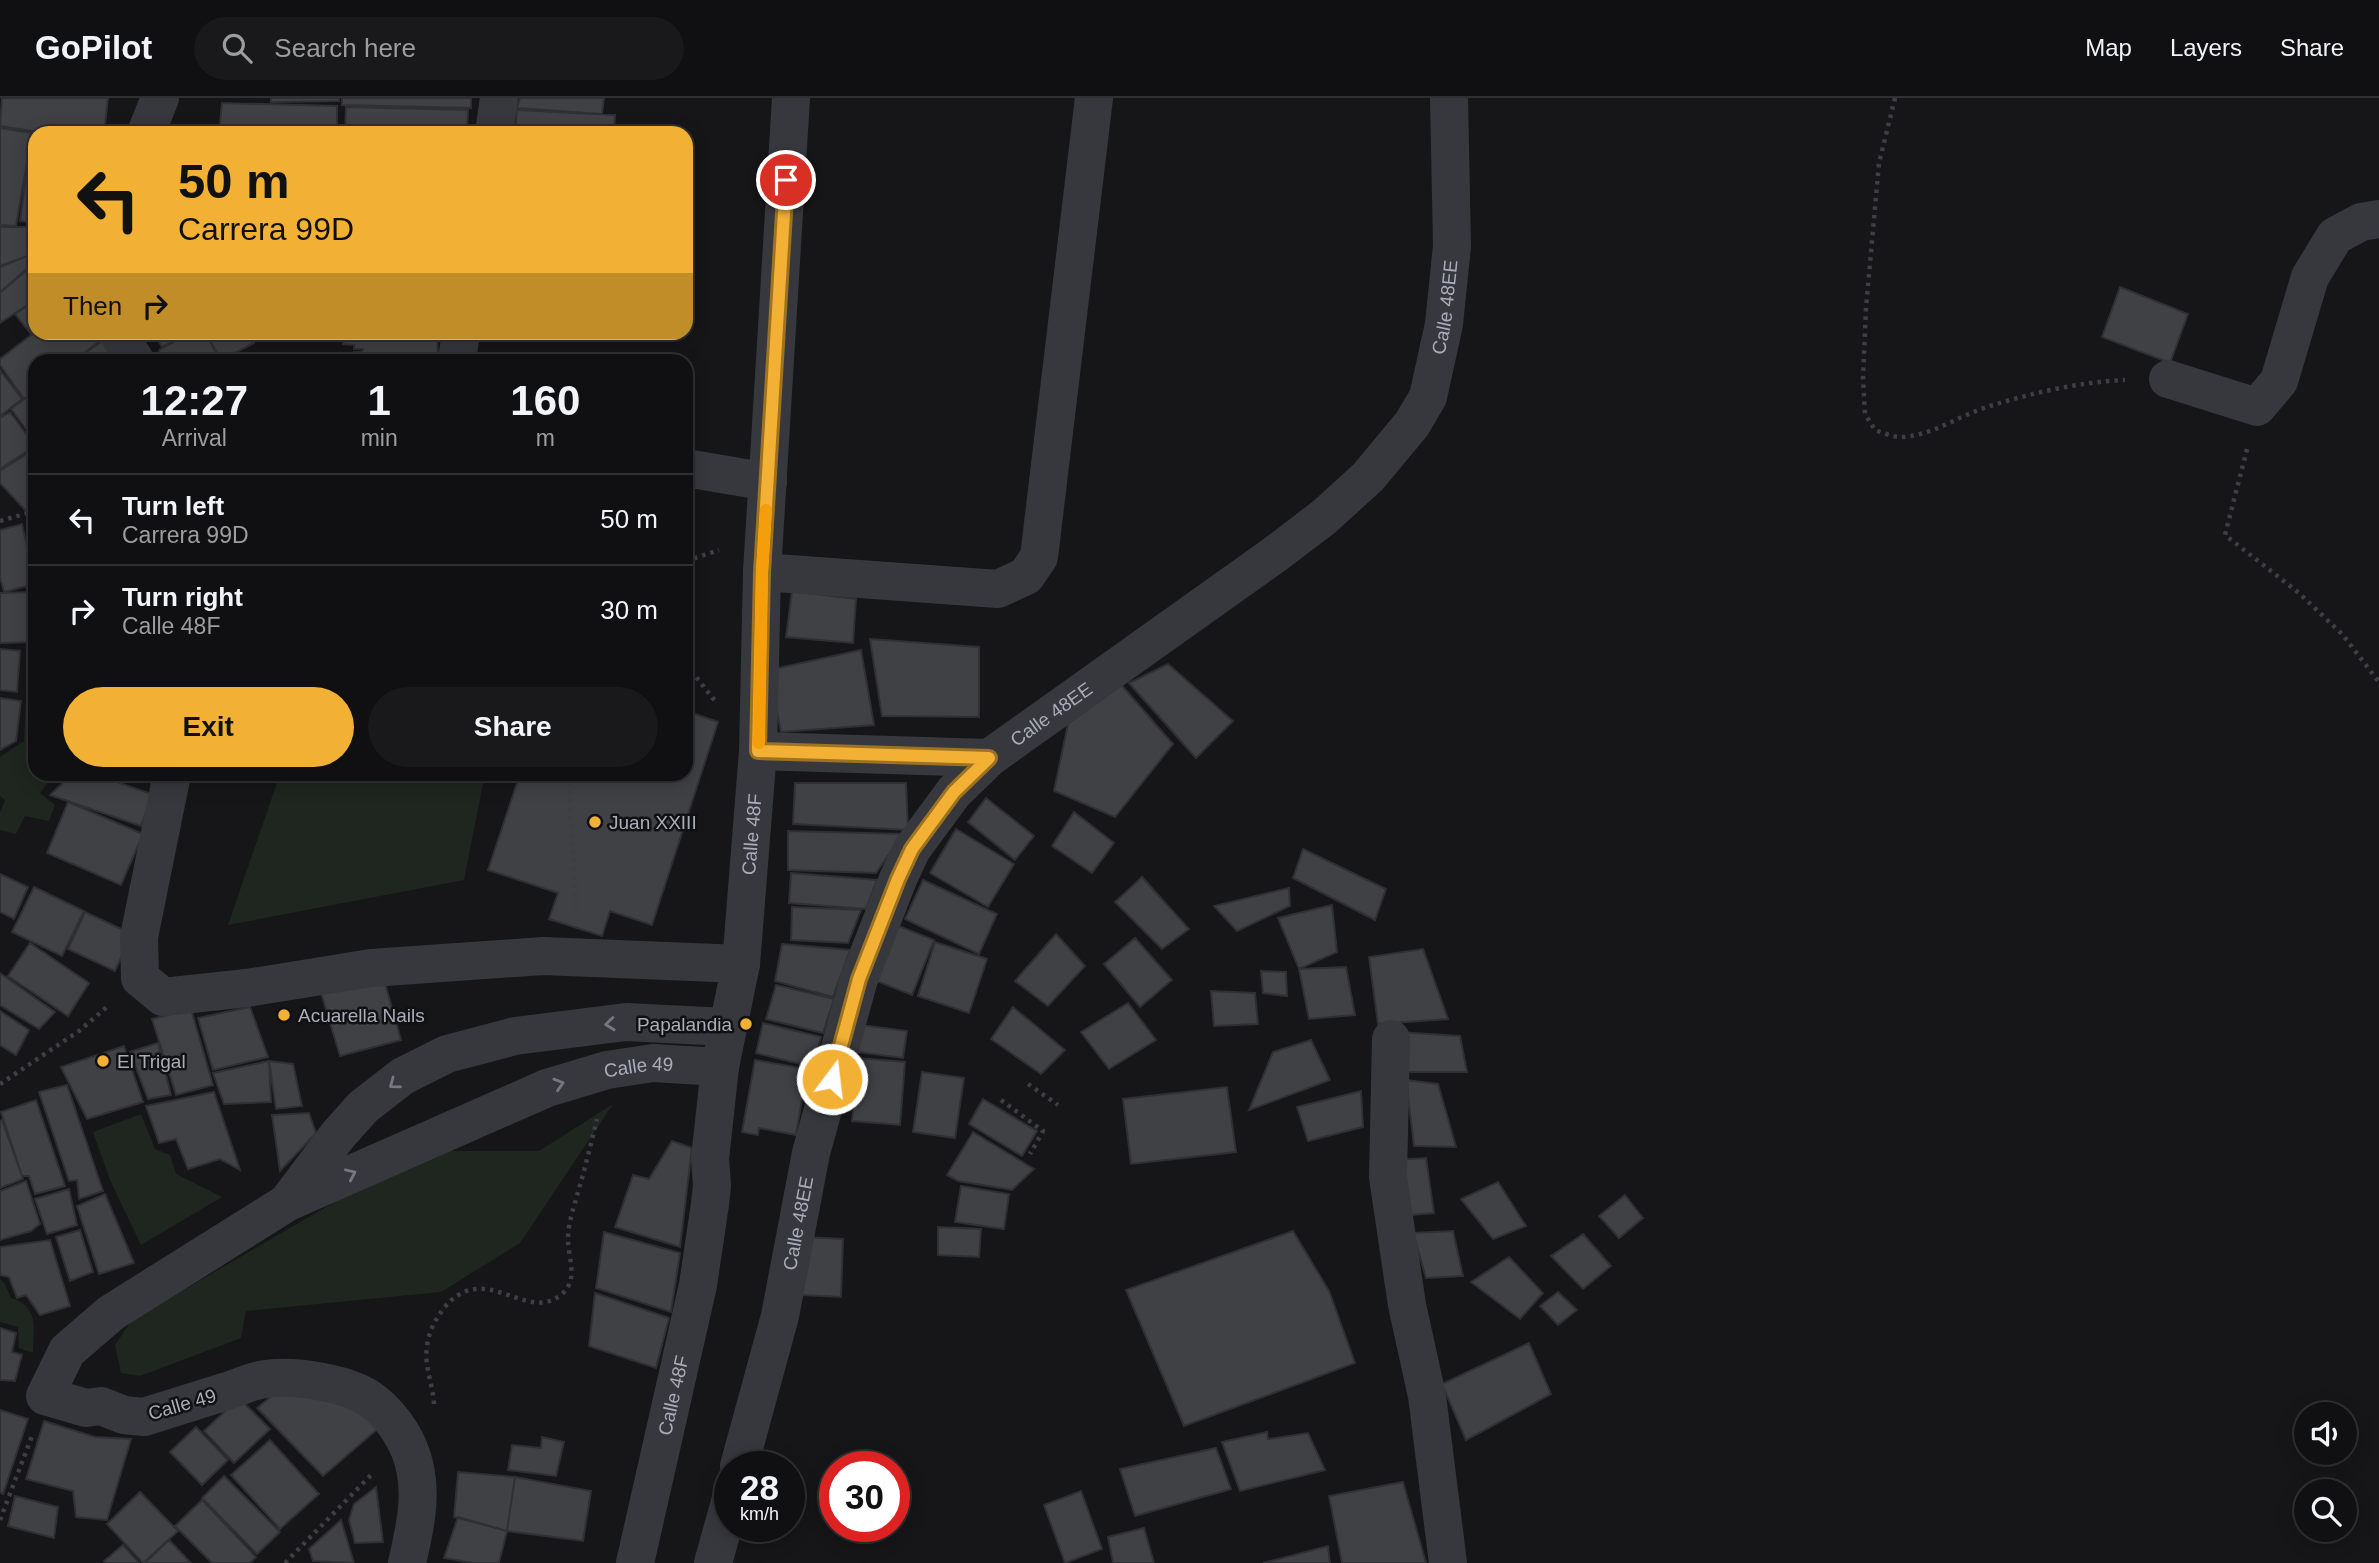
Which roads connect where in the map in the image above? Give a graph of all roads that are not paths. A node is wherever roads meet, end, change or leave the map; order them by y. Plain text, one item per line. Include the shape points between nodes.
1 (160, 98) edge
2 (499, 98) edge
3 (791, 98) edge
4 (1094, 98) edge
5 (1449, 98) edge
6 (149, 126) edge
7 (495, 126) edge
8 (2379, 219) edge
9 (2168, 379) road end
10 (693, 469) edge
11 (768, 482) junction
12 (762, 572) junction
13 (758, 751) junction
14 (989, 758) junction
15 (171, 781) edge
16 (741, 964) junction
17 (727, 1027) junction
18 (1391, 1039) dead end
19 (720, 1067) junction
20 (288, 1202) junction
21 (743, 1451) edge
22 (719, 1542) edge
23 (407, 1563) edge
24 (635, 1563) edge
25 (713, 1563) edge
26 (1448, 1563) edge

1 - 6 street
2 - 7 street
3 - 11 street, Calle 48F
4 - 12 street via 1039,557 1026,576 998,589
5 - 14 street, Calle 48EE via 1452,246 1444,324 1428,397 1412,425 1368,477 1324,517
8 - 9 street via 2361,222 2335,236 2310,277 2280,381 2258,407
10 - 11 street
11 - 12 street, Calle 48F
12 - 13 street, Calle 48F
13 - 14 street
13 - 16 street, Calle 48F
14 - 21 street, Calle 48EE via 954,792 912,849 859,979 811,1153 780,1316
15 - 16 street via 139,937 140,978 163,997 371,968 543,956
16 - 17 street, Calle 48F
17 - 19 street, Calle 48F
17 -> 20 street, Calle 49 via 626,1022 515,1036 447,1054 403,1076 363,1107
18 - 26 street via 1388,1177 1407,1305 1427,1396
20 -> 19 street, Calle 49 via 547,1088 607,1070 653,1063
19 - 24 street, Calle 48F via 710,1159 711,1195 698,1284
20 - 23 street, Calle 49 via 111,1312 67,1351 45,1396 144,1417 265,1378 314,1381 352,1391 373,1401 406,1439 418,1497
22 - 25 street

